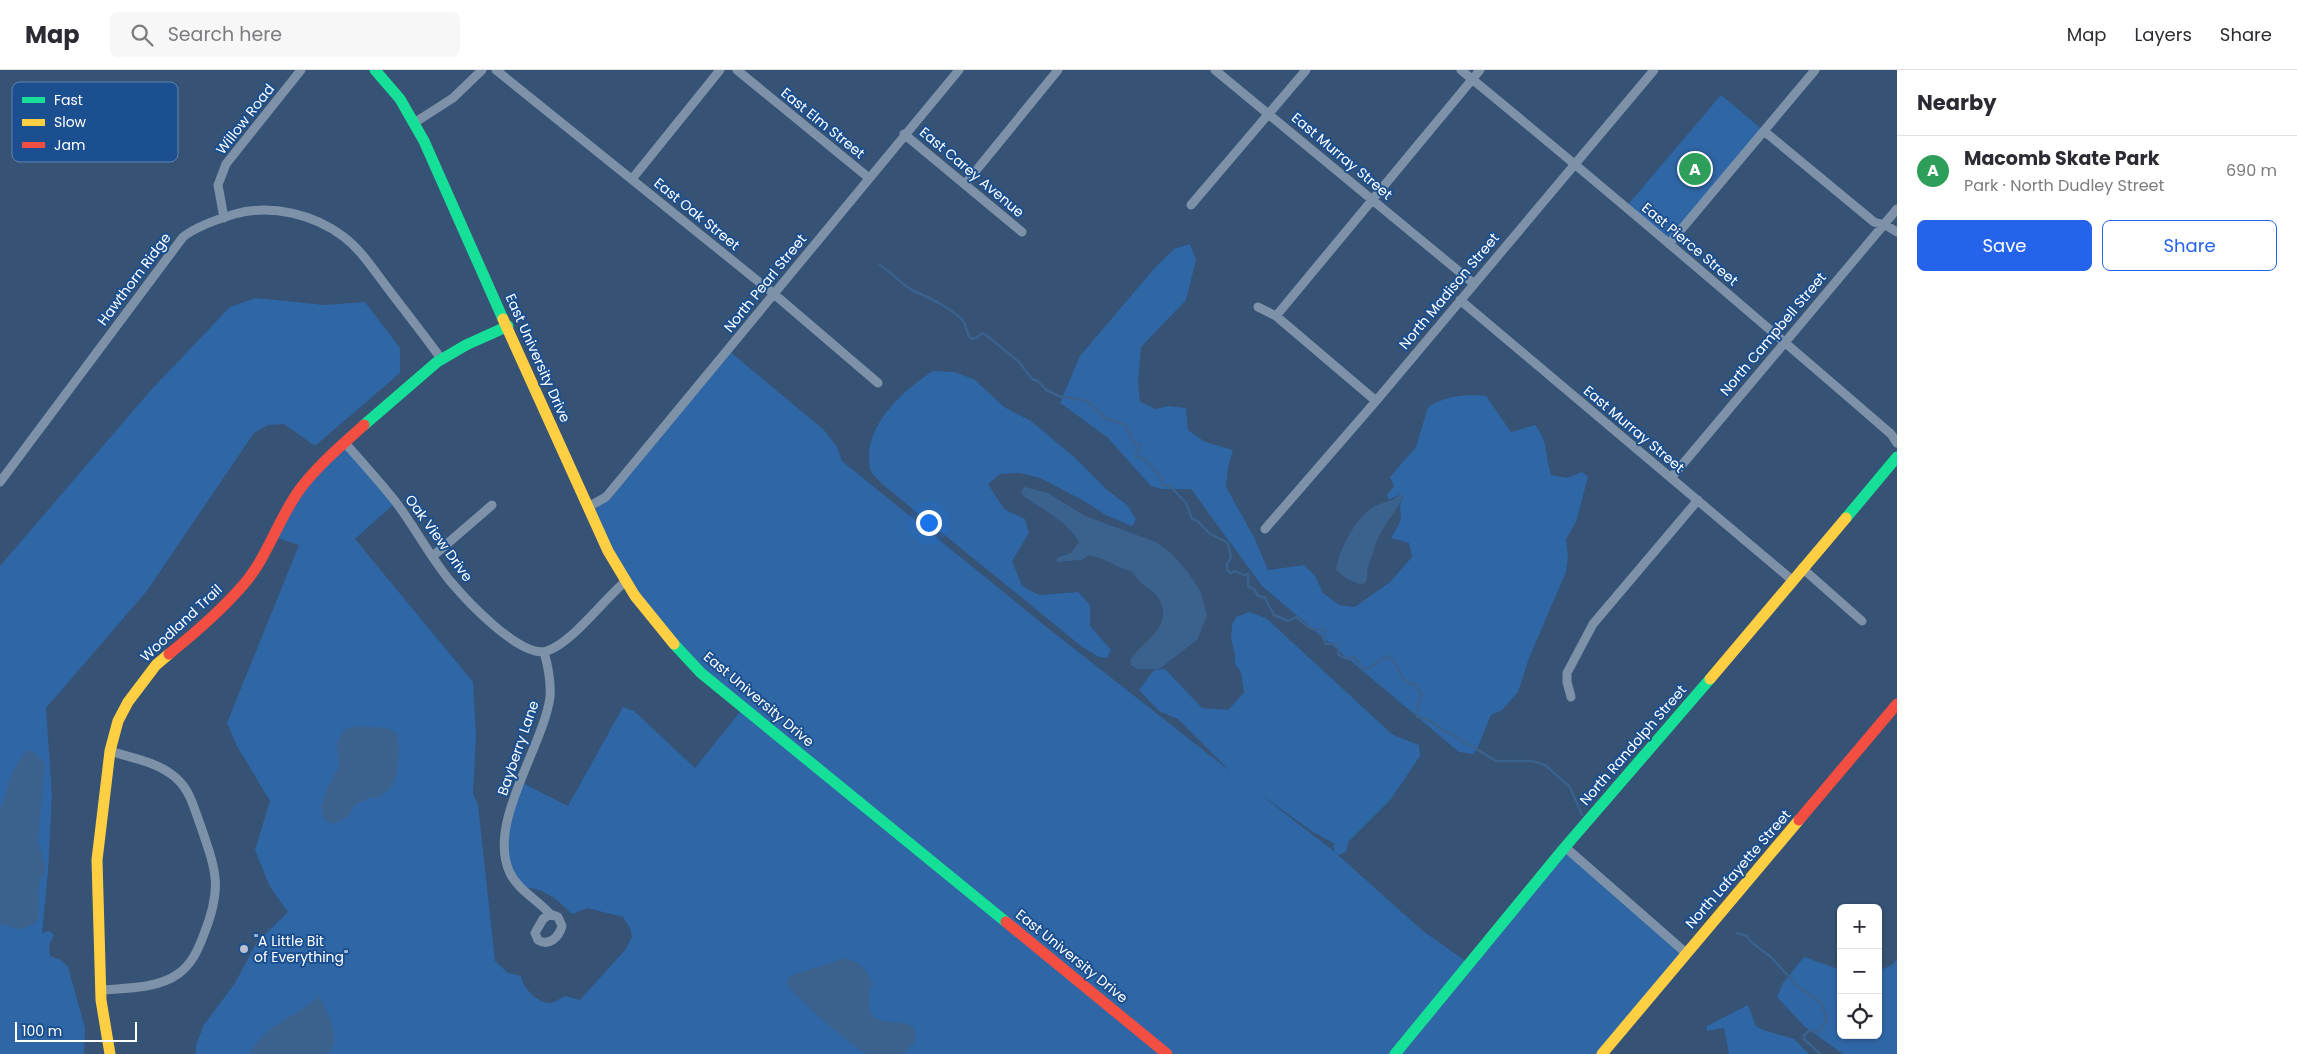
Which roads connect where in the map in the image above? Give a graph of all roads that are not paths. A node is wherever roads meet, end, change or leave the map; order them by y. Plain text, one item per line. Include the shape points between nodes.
1 (301, 70) edge
2 (375, 70) edge
3 (482, 70) edge
4 (496, 70) edge
5 (720, 70) edge
6 (738, 70) edge
7 (959, 70) edge
8 (1058, 70) edge
9 (1215, 70) edge
10 (1306, 70) edge
11 (1461, 70) edge
12 (1480, 70) edge
13 (1654, 70) edge
14 (1815, 70) edge
15 (1472, 79) junction
16 (1269, 113) junction
17 (414, 123) junction
18 (1764, 131) junction
19 (904, 134) junction
20 (1575, 163) junction
21 (869, 178) junction
22 (632, 179) junction
23 (965, 184) junction
24 (1372, 200) junction
25 (1191, 204) dead end
26 (1897, 209) edge
27 (224, 218) junction
28 (1884, 225) junction
29 (1022, 232) dead end
30 (1897, 232) edge
31 (1669, 244) junction
32 (1473, 283) junction
33 (774, 294) junction
34 (1460, 300) junction
35 (1258, 307) dead end
36 (1276, 316) junction
37 (508, 326) junction
38 (1784, 342) junction
39 (442, 360) junction
40 (878, 383) dead end
41 (1376, 400) junction
42 (345, 443) junction
43 (1897, 443) edge
44 (1897, 457) edge
45 (1671, 478) junction
46 (0, 482) edge
47 (1698, 500) junction
48 (492, 505) dead end
49 (588, 506) junction
50 (1265, 529) dead end
51 (433, 556) junction
52 (1802, 568) junction
53 (1792, 580) junction
54 (626, 581) junction
55 (1862, 621) dead end
56 (544, 652) junction
57 (1571, 697) dead end
58 (1897, 704) edge
59 (110, 751) junction
60 (1565, 847) junction
61 (550, 914) dead end
62 (1686, 953) junction
63 (100, 990) junction
64 (110, 1054) edge
65 (1167, 1054) edge
66 (1395, 1054) edge
67 (1602, 1054) edge

1 - 27 street, Willow Road via 226,164 218,185
2 - 17 main road, East University Drive via 400,99
3 - 17 street via 453,98
4 - 22 street, East Oak Street
5 - 22 street
6 - 21 street, East Elm Street
7 - 19 street, North Pearl Street
8 - 23 street
9 - 16 street, East Murray Street
10 - 16 street
11 - 15 street, East Pierce Street
12 - 15 street
13 - 20 street, North Madison Street
14 - 18 street
15 - 20 street, East Pierce Street
15 - 24 street
16 - 24 street, East Murray Street
16 - 25 street
17 - 37 main road, East University Drive via 434,159
18 - 28 street via 1874,222
18 - 31 street
19 - 21 street, North Pearl Street
19 - 23 street, East Carey Avenue
20 - 31 street, East Pierce Street
20 - 32 street, North Madison Street
21 - 33 street, North Pearl Street
22 - 33 street, East Oak Street
23 - 29 street, East Carey Avenue
24 - 32 street, East Murray Street
24 - 36 street
26 - 28 street, North Campbell Street
27 - 39 street, Hawthorn Ridge via 245,212 278,211 309,218 338,233 362,254
27 - 46 street, Hawthorn Ridge via 183,237
28 - 30 street
28 - 38 street, North Campbell Street
31 - 38 street, East Pierce Street
32 - 34 street, North Madison Street
33 - 40 street, East Oak Street
33 - 49 street, North Pearl Street via 606,497
34 - 41 street, North Madison Street
34 - 45 street, East Murray Street
35 - 36 street
36 - 41 street
37 - 39 main road, Woodland Trail
37 - 49 main road, East University Drive
38 - 43 street, East Pierce Street via 1891,434
38 - 45 street, North Campbell Street
39 - 42 main road, Woodland Trail
41 - 50 street, North Madison Street
42 - 51 street, Oak View Drive via 396,502
42 - 59 main road, Woodland Trail via 299,490 244,584 145,677 123,711
44 - 52 main road, North Randolph Street
45 - 47 street, East Murray Street
47 - 53 street, East Murray Street
47 - 57 street via 1593,624 1568,673
48 - 51 street
49 - 54 main road, East University Drive
51 - 56 street, Oak View Drive via 460,592 515,643 529,650
52 - 53 main road, North Randolph Street
52 - 55 street
53 - 60 main road, North Randolph Street
54 - 56 street via 560,646
54 - 65 main road, East University Drive via 656,624 701,673
56 - 61 street, Bayberry Lane via 550,698 505,826 504,852 514,879
58 - 62 main road, North Lafayette Street
59 - 63 main road, Woodland Trail via 97,860
59 - 63 street via 159,767 181,783 192,801 214,867 217,890 198,952 187,967 158,983
60 - 62 street
60 - 66 main road, North Randolph Street
62 - 67 main road, North Lafayette Street
63 - 64 main road, Woodland Trail

